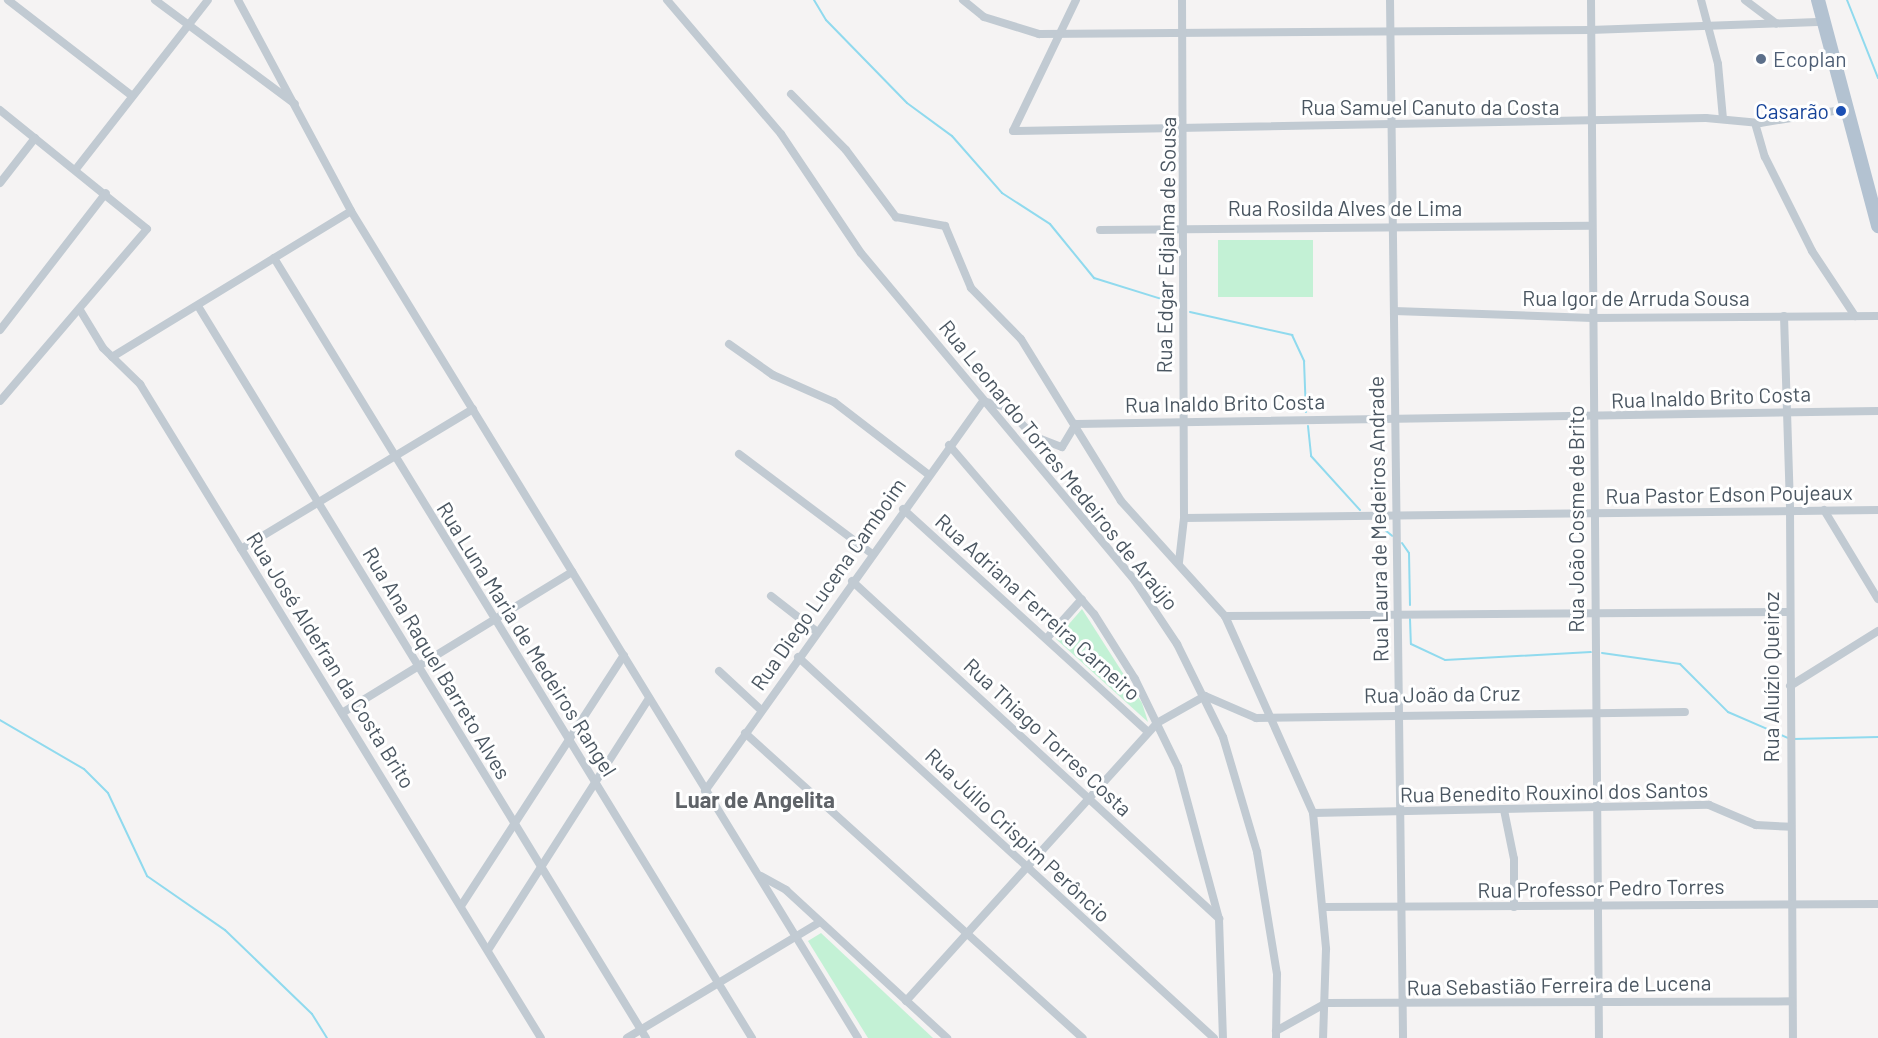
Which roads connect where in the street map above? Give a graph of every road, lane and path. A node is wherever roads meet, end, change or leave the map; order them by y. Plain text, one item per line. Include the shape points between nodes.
1 (8, 0) edge
2 (155, 0) edge
3 (207, 0) edge
4 (238, 0) edge
5 (667, 0) edge
6 (963, 0) edge
7 (1076, 0) edge
8 (1182, 0) edge
9 (1390, 0) edge
10 (1591, 0) edge
11 (1701, 0) edge
12 (1744, 0) edge
13 (1818, 0) edge
14 (1824, 22) junction
15 (1776, 24) junction
16 (188, 25) junction
17 (1710, 26) junction
18 (1183, 29) junction
19 (1390, 30) junction
20 (1590, 30) junction
21 (1057, 34) junction
22 (791, 94) dead end
23 (132, 96) junction
24 (298, 106) junction
25 (1846, 109) junction
26 (0, 110) edge
27 (1723, 119) junction
28 (1589, 123) junction
29 (1755, 123) junction
30 (1395, 125) junction
31 (1186, 126) junction
32 (35, 138) junction
33 (76, 169) junction
34 (0, 183) edge
35 (106, 193) junction
36 (351, 211) junction
37 (1182, 226) junction
38 (1395, 226) junction
39 (1591, 226) junction
40 (1878, 226) edge
41 (1100, 230) dead end
42 (274, 258) junction
43 (198, 306) junction
44 (80, 310) junction
45 (1394, 311) junction
46 (1784, 316) junction
47 (1855, 316) junction
48 (1878, 316) edge
49 (1592, 318) junction
50 (0, 330) edge
51 (729, 344) dead end
52 (112, 357) junction
53 (0, 401) edge
54 (983, 401) junction
55 (473, 409) junction
56 (1878, 411) edge
57 (1787, 412) junction
58 (1393, 416) junction
59 (1594, 418) junction
60 (1183, 423) junction
61 (1076, 424) junction
62 (949, 445) junction
63 (739, 454) dead end
64 (394, 456) junction
65 (928, 474) junction
66 (318, 502) junction
67 (903, 509) junction
68 (1791, 509) junction
69 (1824, 510) junction
70 (1878, 510) edge
71 (1592, 515) junction
72 (1399, 516) junction
73 (1184, 518) junction
74 (241, 549) junction
75 (872, 554) junction
76 (1179, 562) junction
77 (572, 572) junction
78 (852, 581) junction
79 (771, 596) dead end
80 (1082, 599) junction
81 (1878, 599) edge
82 (1397, 612) junction
83 (1789, 612) junction
84 (1595, 613) junction
85 (1225, 616) junction
86 (495, 621) junction
87 (816, 631) junction
88 (1878, 631) edge
89 (1047, 638) junction
90 (624, 655) junction
91 (798, 657) junction
92 (419, 667) junction
93 (719, 670) dead end
94 (1790, 686) junction
95 (1205, 696) junction
96 (649, 698) junction
97 (761, 710) junction
98 (1595, 711) junction
99 (1399, 712) junction
100 (1685, 712) dead end
101 (342, 713) junction
102 (1272, 715) junction
103 (1157, 723) junction
104 (1148, 732) junction
105 (746, 733) junction
106 (570, 740) junction
107 (595, 784) junction
108 (705, 791) junction
109 (1090, 800) junction
110 (1596, 808) junction
111 (1504, 810) junction
112 (1402, 812) junction
113 (1313, 813) junction
114 (514, 823) junction
115 (1791, 827) junction
116 (541, 867) junction
117 (1028, 868) junction
118 (761, 876) junction
119 (1793, 904) junction
120 (1878, 904) edge
121 (461, 906) junction
122 (1599, 906) junction
123 (1324, 907) junction
124 (1514, 907) junction
125 (1403, 908) junction
126 (1220, 919) junction
127 (820, 922) junction
128 (968, 933) junction
129 (795, 936) junction
130 (488, 950) junction
131 (717, 984) junction
132 (1597, 999) junction
133 (906, 1001) junction
134 (1792, 1001) junction
135 (1326, 1004) junction
136 (1403, 1005) junction
137 (641, 1030) junction
138 (1276, 1035) edge
139 (541, 1038) edge
140 (627, 1038) edge
141 (646, 1038) edge
142 (752, 1038) edge
143 (858, 1038) edge
144 (947, 1038) edge
145 (1083, 1038) edge
146 (1214, 1038) edge
147 (1223, 1038) edge
148 (1323, 1038) edge
149 (1404, 1038) edge
150 (1599, 1038) edge
151 (1793, 1038) edge

1 - 23 street
2 - 16 street
3 - 16 street
4 - 24 street
5 - 54 street, Rua Leonardo Torres Medeiros de Araújo via 781,134 821,199
6 - 21 street via 1005,26
7 - 21 street
8 - 18 street, Rua Edgar Edjalma de Sousa
9 - 19 street, Rua Laura de Medeiros Andrade
10 - 20 street, Rua João Cosme de Brito
11 - 17 street
12 - 15 street
13 - 14 main road
14 - 15 street
14 - 25 main road
15 - 17 street
16 - 23 street
16 - 24 street
17 - 20 street
17 - 27 street
18 - 19 street
18 - 21 street
18 - 31 street, Rua Edgar Edjalma de Sousa
19 - 20 street
19 - 30 street, Rua Laura de Medeiros Andrade
20 - 28 street, Rua João Cosme de Brito
21 - 31 street, Rua Samuel Canuto da Costa via 1012,131
22 - 61 street via 846,150 896,217 945,226 971,288 1013,328
23 - 33 street
24 - 36 street
25 - 29 street, Rua Samuel Canuto da Costa
25 - 40 main road
26 - 32 street
27 - 28 street, Rua Samuel Canuto da Costa
27 - 29 street, Rua Samuel Canuto da Costa
28 - 30 street, Rua Samuel Canuto da Costa
28 - 39 street, Rua João Cosme de Brito
29 - 47 street via 1765,157 1812,251
30 - 31 street, Rua Samuel Canuto da Costa
30 - 38 street, Rua Laura de Medeiros Andrade
31 - 37 street, Rua Edgar Edjalma de Sousa
32 - 33 street
32 - 34 street
33 - 35 street
35 - 44 street via 141,220 147,232
35 - 50 street
36 - 42 street
36 - 55 street
37 - 38 street, Rua Rosilda Alves de Lima
37 - 41 street, Rua Rosilda Alves de Lima
37 - 60 street, Rua Edgar Edjalma de Sousa
38 - 39 street, Rua Rosilda Alves de Lima
38 - 45 street, Rua Laura de Medeiros Andrade
39 - 49 street, Rua João Cosme de Brito
42 - 43 street
42 - 64 street, Rua Luna Maria de Medeiros Rangel
43 - 52 street
43 - 66 street, Rua Ana Raquel Barreto Alves
44 - 52 street, Rua José Aldefran da Costa Brito
44 - 53 street
45 - 49 street, Rua Igor de Arruda Sousa
45 - 58 street, Rua Laura de Medeiros Andrade
46 - 47 street, Rua Igor de Arruda Sousa
46 - 49 street, Rua Igor de Arruda Sousa
46 - 57 street, Rua Aluízio Queiroz
47 - 48 street, Rua Igor de Arruda Sousa
49 - 59 street, Rua João Cosme de Brito
51 - 65 street via 773,375 834,402
52 - 74 street, Rua José Aldefran da Costa Brito via 140,384
54 - 61 street via 1006,407 1033,436 1062,447
54 - 62 street, Rua Diego Lucena Camboim
54 - 95 street, Rua Leonardo Torres Medeiros de Araújo via 1147,597
55 - 64 street
55 - 77 street
56 - 57 street, Rua Inaldo Brito Costa
57 - 59 street, Rua Inaldo Brito Costa
57 - 68 street, Rua Aluízio Queiroz
58 - 59 street, Rua Inaldo Brito Costa
58 - 60 street, Rua Inaldo Brito Costa
58 - 72 street, Rua Laura de Medeiros Andrade
59 - 71 street, Rua João Cosme de Brito
60 - 61 street, Rua Inaldo Brito Costa
60 - 73 street, Rua Edgar Edjalma de Sousa
61 - 76 street via 1121,501
62 - 65 street, Rua Diego Lucena Camboim
62 - 80 street
63 - 75 street
64 - 66 street
64 - 86 street, Rua Luna Maria de Medeiros Rangel
65 - 67 street, Rua Diego Lucena Camboim
66 - 74 street
66 - 92 street, Rua Ana Raquel Barreto Alves
67 - 75 street, Rua Diego Lucena Camboim
67 - 89 street, Rua Adriana Ferreira Carneiro
68 - 69 street, Rua Pastor Edson Poujeaux
68 - 71 street, Rua Pastor Edson Poujeaux
68 - 83 street, Rua Aluízio Queiroz
69 - 70 street, Rua Pastor Edson Poujeaux
69 - 81 street
71 - 72 street, Rua Pastor Edson Poujeaux
71 - 84 street, Rua João Cosme de Brito
72 - 73 street, Rua Pastor Edson Poujeaux
72 - 82 street, Rua Laura de Medeiros Andrade
73 - 76 street, Rua Edgar Edjalma de Sousa
74 - 101 street, Rua José Aldefran da Costa Brito
75 - 78 street, Rua Diego Lucena Camboim
76 - 85 street
77 - 86 street
77 - 90 street
78 - 87 street, Rua Diego Lucena Camboim
78 - 109 street, Rua Thiago Torres Costa
79 - 87 street
80 - 89 street
80 - 103 street via 1116,646
82 - 84 street
82 - 85 street
82 - 99 street, Rua Laura de Medeiros Andrade
83 - 84 street
83 - 94 street, Rua Aluízio Queiroz
84 - 98 street, Rua João Cosme de Brito
85 - 102 street
86 - 92 street
86 - 106 street, Rua Luna Maria de Medeiros Rangel
87 - 91 street, Rua Diego Lucena Camboim
88 - 94 street
89 - 104 street, Rua Adriana Ferreira Carneiro
90 - 96 street
90 - 106 street
91 - 97 street, Rua Diego Lucena Camboim
91 - 117 street, Rua Júlio Crispim Perôncio
92 - 101 street
92 - 114 street, Rua Ana Raquel Barreto Alves
93 - 97 street
94 - 115 street, Rua Aluízio Queiroz via 1787,729
95 - 102 street, Rua João da Cruz via 1256,718
95 - 103 street
95 - 138 street, Rua Leonardo Torres Medeiros de Araújo via 1239,785 1262,872 1277,974
96 - 107 street
96 - 108 street
97 - 105 street, Rua Diego Lucena Camboim
98 - 99 street, Rua João da Cruz
98 - 100 street, Rua João da Cruz
98 - 110 street, Rua João Cosme de Brito
99 - 102 street, Rua João da Cruz
99 - 112 street, Rua Laura de Medeiros Andrade
101 - 121 street, Rua José Aldefran da Costa Brito
102 - 113 street
103 - 104 street
103 - 126 street via 1199,829
104 - 109 street
105 - 108 street, Rua Diego Lucena Camboim
105 - 128 street
106 - 107 street, Rua Luna Maria de Medeiros Rangel
106 - 114 street
107 - 116 street
107 - 131 street, Rua Luna Maria de Medeiros Rangel
108 - 118 street
109 - 117 street
109 - 126 street, Rua Thiago Torres Costa
110 - 111 street, Rua Benedito Rouxinol dos Santos
110 - 115 street, Rua Benedito Rouxinol dos Santos via 1710,806 1756,825
110 - 122 street, Rua João Cosme de Brito
111 - 112 street, Rua Benedito Rouxinol dos Santos
111 - 124 street via 1514,859
112 - 113 street, Rua Benedito Rouxinol dos Santos
112 - 125 street, Rua Laura de Medeiros Andrade
113 - 123 street
114 - 116 street, Rua Ana Raquel Barreto Alves
114 - 121 street
115 - 119 street, Rua Aluízio Queiroz
116 - 130 street
116 - 137 street, Rua Ana Raquel Barreto Alves
117 - 128 street
117 - 146 street, Rua Júlio Crispim Perôncio
118 - 127 street via 786,890
118 - 129 street
119 - 120 street, Rua Professor Pedro Torres
119 - 122 street, Rua Professor Pedro Torres
119 - 134 street, Rua Aluízio Queiroz
121 - 130 street, Rua José Aldefran da Costa Brito
122 - 124 street, Rua Professor Pedro Torres
122 - 132 street, Rua João Cosme de Brito
123 - 125 street, Rua Professor Pedro Torres
123 - 135 street
124 - 125 street, Rua Professor Pedro Torres
125 - 136 street, Rua Laura de Medeiros Andrade
126 - 147 street
127 - 129 street
127 - 133 street
128 - 133 street
128 - 145 street
129 - 131 street
129 - 143 street
130 - 139 street, Rua José Aldefran da Costa Brito
131 - 137 street
131 - 142 street, Rua Luna Maria de Medeiros Rangel
132 - 134 street, Rua Sebastião Ferreira de Lucena
132 - 136 street, Rua Sebastião Ferreira de Lucena
132 - 150 street, Rua João Cosme de Brito
133 - 144 street
134 - 151 street, Rua Aluízio Queiroz
135 - 136 street, Rua Sebastião Ferreira de Lucena
135 - 138 street
135 - 148 street
136 - 149 street, Rua Laura de Medeiros Andrade
137 - 140 street
137 - 141 street, Rua Ana Raquel Barreto Alves

